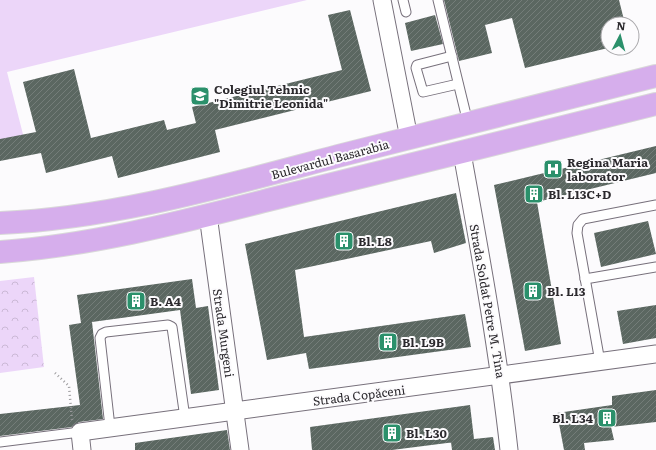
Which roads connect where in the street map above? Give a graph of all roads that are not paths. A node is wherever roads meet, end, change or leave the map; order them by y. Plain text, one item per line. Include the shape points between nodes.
1 (382, 0) edge
2 (403, 0) edge
3 (438, 0) edge
4 (406, 12) dead end
5 (452, 56) junction
6 (656, 76) edge
7 (458, 84) junction
8 (656, 104) edge
9 (468, 123) junction
10 (409, 138) junction
11 (462, 153) junction
12 (656, 205) edge
13 (208, 215) junction
14 (0, 223) edge
15 (0, 252) edge
16 (656, 266) edge
17 (585, 279) junction
18 (656, 354) edge
19 (600, 362) junction
20 (501, 376) junction
21 (235, 411) junction
22 (185, 418) junction
23 (110, 427) junction
24 (80, 432) junction
25 (0, 442) edge
26 (82, 450) edge
27 (240, 450) edge
28 (509, 450) edge

1 - 10 street
2 - 4 lane
3 - 5 lane
5 - 7 lane
5 - 7 lane via 417,65 416,68 423,92
6 - 9 main road, Bulevardul Basarabia
7 - 9 lane
8 - 11 main road, Bulevardul Basarabia
9 - 10 main road, Bulevardul Basarabia
10 - 14 main road, Bulevardul Basarabia via 146,204 54,219
11 - 13 main road, Bulevardul Basarabia
11 - 20 street, Strada Soldat Petre M. Tina
12 - 17 lane via 583,219 577,233
13 - 15 main road, Bulevardul Basarabia via 94,240
13 - 21 street, Strada Murgeni
16 - 17 lane
17 - 19 lane
18 - 19 street, Strada Copăceni
19 - 20 street, Strada Copăceni
20 - 21 street, Strada Copăceni
20 - 28 street, Strada Soldat Petre M. Tina
21 - 22 street, Strada Copăceni
21 - 27 street, Strada Murgeni
22 - 23 street, Strada Copăceni
22 - 23 lane via 172,327 168,325 106,332 100,338
23 - 24 street, Strada Copăceni
24 - 25 lane
24 - 26 street

